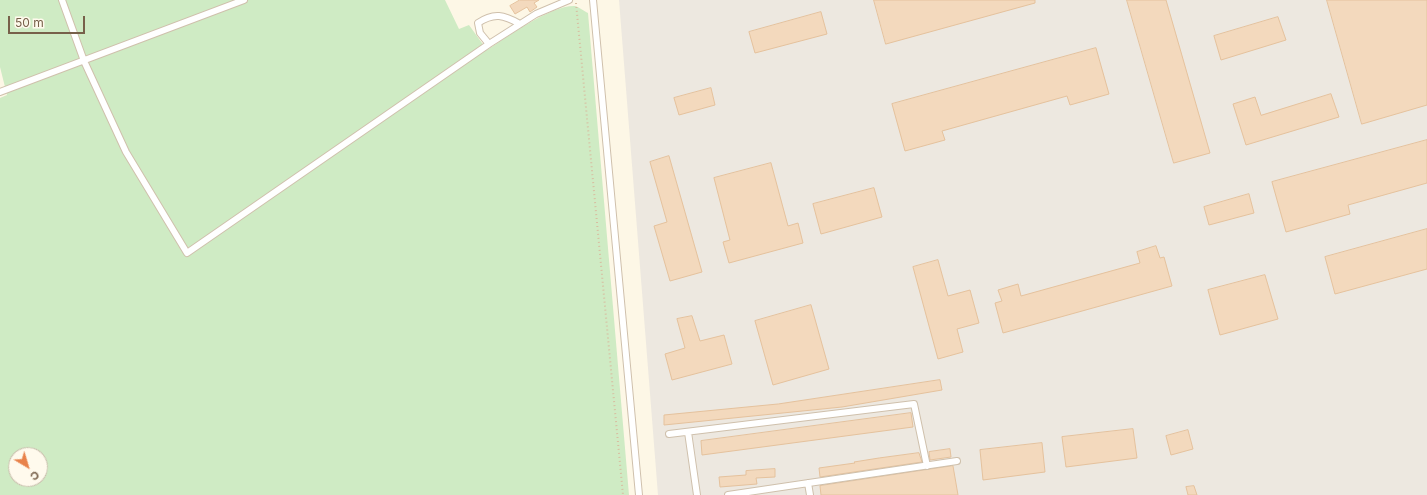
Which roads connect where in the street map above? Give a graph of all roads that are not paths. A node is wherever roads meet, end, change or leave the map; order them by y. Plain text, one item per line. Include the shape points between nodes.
1 (62, 0) edge
2 (244, 0) edge
3 (569, 0) edge
4 (586, 0) edge
5 (593, 1) edge
6 (520, 24) junction
7 (489, 44) junction
8 (84, 61) junction
9 (0, 92) edge
10 (688, 432) junction
11 (669, 434) dead end
12 (957, 462) dead end
13 (927, 466) junction
14 (808, 483) junction
15 (639, 495) edge
16 (697, 495) edge
17 (728, 495) edge
18 (810, 495) edge

1 - 8 lane
2 - 8 lane
3 - 6 lane
4 - 5 lane
5 - 15 lane
6 - 7 lane
6 - 7 lane via 507,17 487,17 478,23 480,33
7 - 8 lane via 187,253 126,152
8 - 9 lane
10 - 11 lane
10 - 13 lane via 914,404
10 - 16 lane
12 - 13 lane
13 - 14 lane
14 - 17 lane
14 - 18 lane

